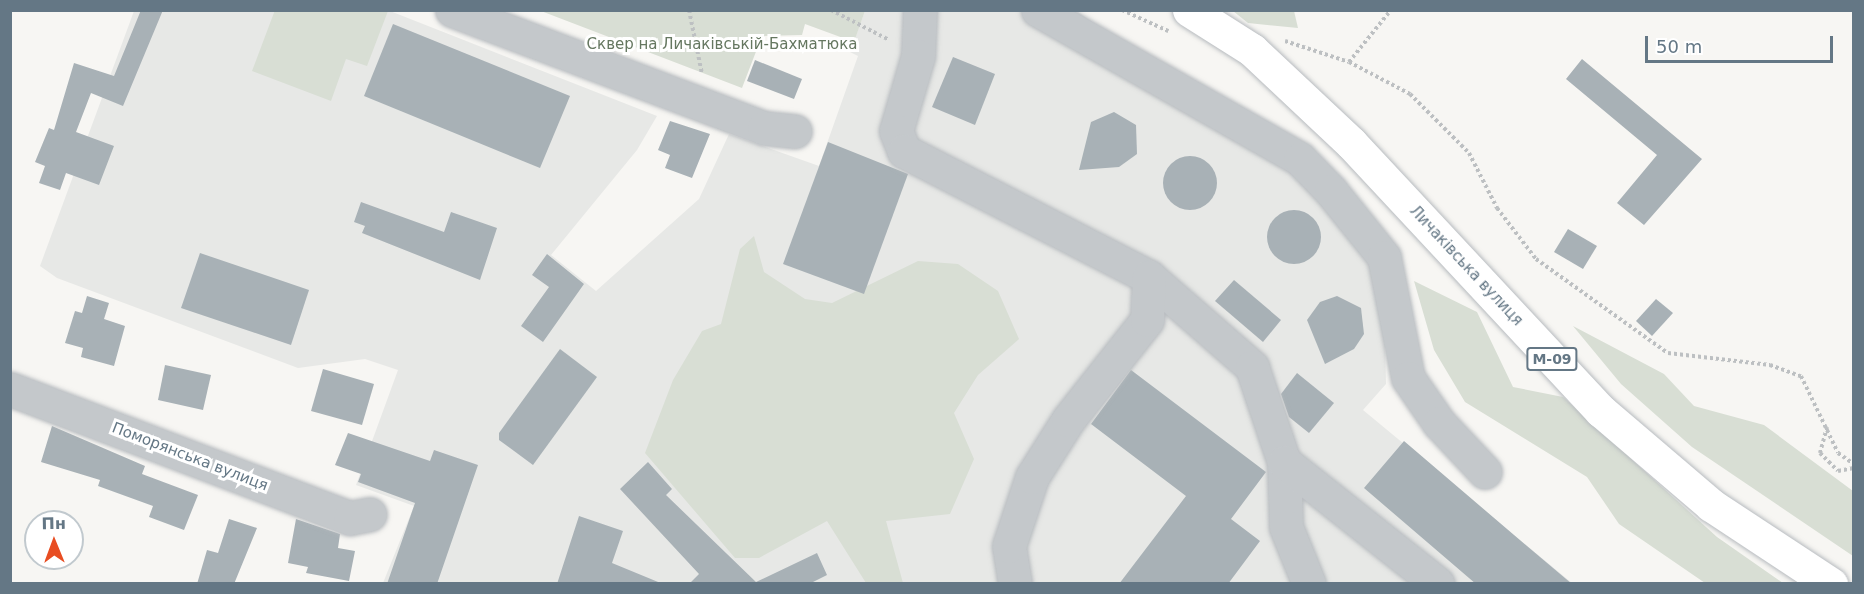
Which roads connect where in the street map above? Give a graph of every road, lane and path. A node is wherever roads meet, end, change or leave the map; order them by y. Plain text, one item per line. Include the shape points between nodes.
1 (452, 10) edge
2 (689, 10) edge
3 (831, 10) edge
4 (920, 10) edge
5 (1038, 10) edge
6 (1122, 10) edge
7 (1189, 10) edge
8 (1391, 10) edge
9 (1158, 27) dead end
10 (1252, 50) junction
11 (918, 56) junction
12 (1349, 62) junction
13 (711, 81) dead end
14 (795, 131) dead end
15 (1149, 278) junction
16 (10, 389) edge
17 (1827, 426) junction
18 (1284, 462) junction
19 (1854, 466) edge
20 (1485, 472) dead end
21 (370, 514) dead end
22 (1015, 584) edge
23 (1309, 584) edge
24 (1438, 584) edge
25 (1831, 584) edge

1 - 14 street via 764,128
2 - 13 path via 702,73
3 - 11 path
4 - 11 street
5 - 20 street via 1300,159 1384,257 1408,378 1439,423
6 - 9 path
7 - 10 main road, Личаківська вулиця / М-09
8 - 12 path
10 - 12 path via 1288,40
10 - 25 main road, Личаківська вулиця / М-09 via 1351,143 1601,411 1712,505
11 - 15 street via 896,131 904,151
12 - 17 path via 1410,94 1469,153 1497,208 1536,259 1668,354 1770,365 1801,376
15 - 18 street via 1252,367
15 - 22 street via 1147,320 1068,420 1032,477 1009,546
16 - 21 street, Поморянська вулиця via 350,518
17 - 19 path via 1838,453
17 - 19 path via 1820,453 1838,471
18 - 23 street via 1286,526
18 - 24 street

